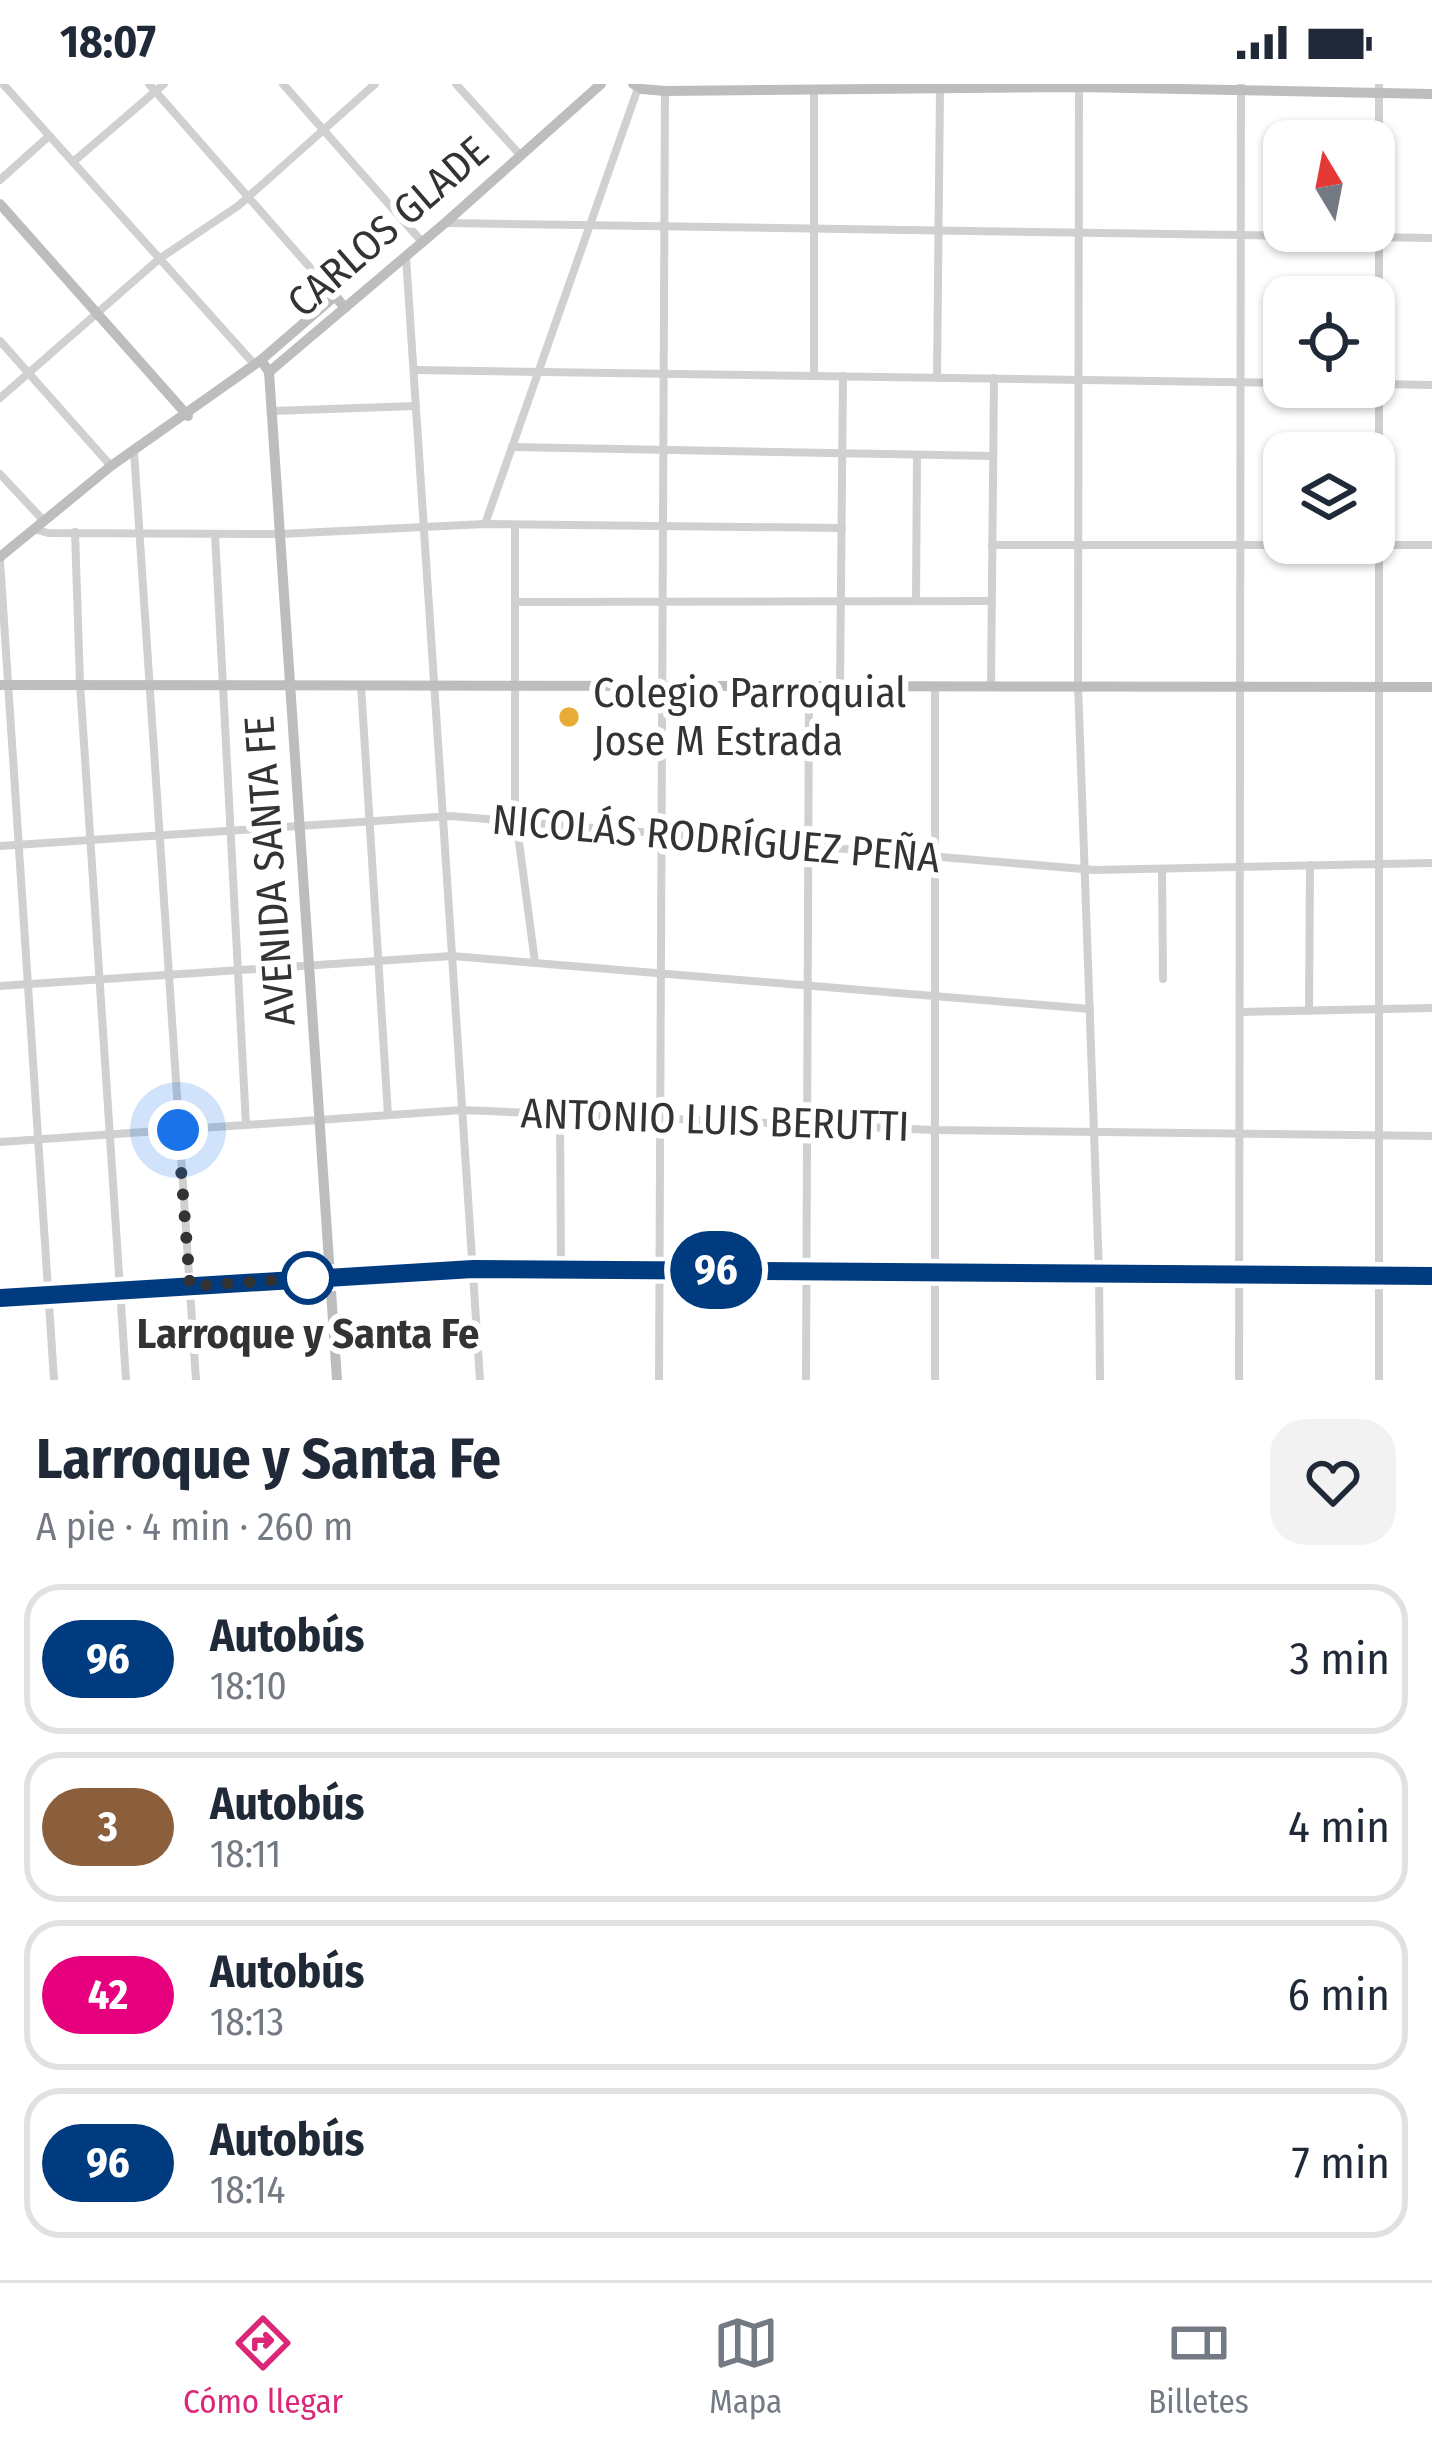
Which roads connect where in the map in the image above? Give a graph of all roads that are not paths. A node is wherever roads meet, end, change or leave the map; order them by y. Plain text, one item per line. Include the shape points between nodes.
1 (1, 84) edge
2 (283, 84) edge
3 (375, 84) edge
4 (456, 84) edge
5 (602, 84) edge
6 (1079, 85) edge
7 (156, 86) edge
8 (636, 86) edge
9 (965, 86) edge
10 (779, 87) edge
11 (1241, 87) edge
12 (1379, 88) edge
13 (940, 89) junction
14 (814, 90) junction
15 (665, 91) junction
16 (1432, 94) edge
17 (1379, 120) edge
18 (323, 130) junction
19 (49, 136) junction
20 (521, 156) junction
21 (73, 162) junction
22 (0, 180) edge
23 (248, 197) junction
24 (0, 204) edge
25 (446, 223) junction
26 (590, 227) junction
27 (664, 228) junction
28 (814, 230) junction
29 (938, 232) junction
30 (1080, 234) junction
31 (1240, 237) junction
32 (1263, 237) edge
33 (1395, 238) edge
34 (1432, 238) edge
35 (423, 243) junction
36 (406, 257) junction
37 (159, 259) junction
38 (335, 296) junction
39 (345, 308) junction
40 (95, 311) junction
41 (0, 340) edge
42 (258, 363) junction
43 (415, 370) junction
44 (539, 370) junction
45 (269, 372) junction
46 (664, 372) junction
47 (28, 373) junction
48 (814, 375) junction
49 (843, 376) junction
50 (937, 377) junction
51 (994, 378) junction
52 (1081, 380) junction
53 (1239, 382) junction
54 (1263, 383) edge
55 (1395, 384) edge
56 (1432, 385) edge
57 (0, 398) edge
58 (416, 406) junction
59 (272, 411) junction
60 (188, 416) junction
61 (512, 447) junction
62 (664, 450) junction
63 (134, 451) junction
64 (842, 454) junction
65 (917, 455) junction
66 (993, 456) junction
67 (110, 466) junction
68 (0, 474) edge
69 (38, 524) junction
70 (485, 524) junction
71 (515, 525) junction
72 (662, 526) junction
73 (842, 528) junction
74 (424, 529) junction
75 (75, 532) junction
76 (140, 533) junction
77 (214, 534) junction
78 (280, 534) junction
79 (992, 545) junction
80 (1077, 545) junction
81 (1238, 545) junction
82 (1263, 545) edge
83 (1395, 545) edge
84 (1432, 545) edge
85 (0, 559) edge
86 (1380, 564) edge
87 (662, 601) junction
88 (841, 601) junction
89 (916, 601) junction
90 (992, 601) junction
91 (515, 602) junction
92 (149, 682) junction
93 (222, 682) junction
94 (80, 683) junction
95 (290, 683) junction
96 (361, 683) junction
97 (436, 684) junction
98 (5, 685) edge
99 (514, 685) junction
100 (1078, 685) junction
101 (661, 686) junction
102 (809, 686) junction
103 (840, 686) junction
104 (935, 686) junction
105 (991, 686) junction
106 (1237, 686) junction
107 (1379, 686) junction
108 (1432, 686) edge
109 (444, 816) junction
110 (370, 820) junction
111 (516, 822) junction
112 (299, 825) junction
113 (230, 829) junction
114 (159, 834) junction
115 (662, 836) junction
116 (91, 839) junction
117 (20, 844) junction
118 (0, 846) edge
119 (809, 847) junction
120 (935, 857) junction
121 (1432, 862) edge
122 (1379, 864) junction
123 (1310, 865) junction
124 (1238, 867) junction
125 (1162, 868) junction
126 (1085, 869) junction
127 (452, 956) junction
128 (378, 961) junction
129 (535, 962) junction
130 (309, 965) junction
131 (238, 971) junction
132 (660, 974) junction
133 (168, 976) junction
134 (1163, 979) dead end
135 (99, 980) junction
136 (29, 985) junction
137 (0, 986) edge
138 (808, 986) junction
139 (934, 995) junction
140 (1432, 1008) edge
141 (1090, 1009) junction
142 (1379, 1009) junction
143 (1309, 1010) junction
144 (1240, 1012) junction
145 (462, 1110) junction
146 (560, 1113) junction
147 (388, 1115) junction
148 (661, 1119) junction
149 (319, 1120) junction
150 (808, 1124) junction
151 (246, 1125) junction
152 (178, 1130) junction
153 (934, 1130) junction
154 (1094, 1133) junction
155 (1238, 1133) junction
156 (1379, 1134) junction
157 (109, 1135) junction
158 (1432, 1136) edge
159 (39, 1140) junction
160 (0, 1142) edge
161 (473, 1269) junction
162 (561, 1269) junction
163 (660, 1269) junction
164 (807, 1271) junction
165 (934, 1272) junction
166 (1100, 1273) junction
167 (1238, 1276) junction
168 (1378, 1276) junction
169 (1432, 1276) edge
170 (330, 1277) junction
171 (190, 1286) junction
172 (120, 1290) junction
173 (49, 1295) junction
174 (0, 1298) edge
175 (55, 1380) edge
176 (126, 1380) edge
177 (196, 1380) edge
178 (337, 1380) edge
179 (480, 1380) edge
180 (659, 1380) edge
181 (806, 1380) edge
182 (935, 1380) edge
183 (1100, 1380) edge
184 (1239, 1380) edge
185 (1379, 1380) edge

1 - 19 street
2 - 18 street
3 - 18 street
4 - 20 street
5 - 20 street, CARLOS GLADE
6 - 9 street
6 - 11 street
6 - 30 street
7 - 21 street
7 - 23 street
8 - 15 street
8 - 26 street
9 - 13 street
10 - 14 street
10 - 15 street
11 - 12 street
11 - 31 street
12 - 16 street
12 - 17 street
13 - 14 street
13 - 29 street
14 - 28 street
15 - 27 street
18 - 23 street
18 - 35 street
19 - 21 street
19 - 22 street
20 - 25 street, CARLOS GLADE
21 - 37 street
23 - 37 street
23 - 38 street
24 - 40 street
25 - 26 street
25 - 35 street, CARLOS GLADE
26 - 27 street
26 - 44 street
27 - 28 street
27 - 46 street
28 - 29 street
28 - 48 street
29 - 30 street
29 - 50 street
30 - 31 street
30 - 52 street
31 - 32 street
31 - 53 street
33 - 34 street
35 - 36 street, CARLOS GLADE
36 - 39 street, CARLOS GLADE
36 - 43 street
37 - 40 street
37 - 42 street
38 - 39 street
38 - 42 street, CARLOS GLADE
39 - 45 street, CARLOS GLADE
40 - 47 street
40 - 60 street
41 - 47 street
42 - 45 street, AVENIDA SANTA FE
42 - 60 street, CARLOS GLADE
43 - 44 street
43 - 58 street
44 - 46 street
44 - 61 street
45 - 59 street, AVENIDA SANTA FE
46 - 48 street
46 - 62 street
47 - 57 street
47 - 67 street
48 - 49 street
49 - 50 street
49 - 64 street
50 - 51 street
51 - 52 street
51 - 66 street
52 - 53 street
52 - 80 street
53 - 54 street
53 - 81 street
55 - 56 street
58 - 59 street
58 - 74 street
59 - 78 street, AVENIDA SANTA FE
60 - 63 street, CARLOS GLADE
61 - 62 street
61 - 70 street
62 - 64 street
62 - 72 street
63 - 67 street, CARLOS GLADE
63 - 76 street
64 - 65 street
64 - 73 street
65 - 66 street
65 - 89 street
66 - 79 street
67 - 69 street, CARLOS GLADE
68 - 69 street
69 - 75 street
69 - 85 street, CARLOS GLADE
70 - 71 street
70 - 74 street
71 - 72 street
71 - 91 street
72 - 73 street
72 - 87 street
73 - 88 street
74 - 78 street
74 - 97 street
75 - 76 street
75 - 94 street
76 - 77 street
76 - 92 street
77 - 78 street
77 - 93 street
78 - 95 street, AVENIDA SANTA FE
79 - 80 street
79 - 90 street
80 - 81 street
80 - 100 street
81 - 82 street
81 - 106 street
83 - 84 street
85 - 98 street
86 - 107 street
87 - 88 street
87 - 91 street
87 - 101 street
88 - 89 street
88 - 103 street
89 - 90 street
90 - 105 street
91 - 99 street
92 - 93 street
92 - 94 street
92 - 114 street
93 - 95 street
93 - 113 street
94 - 98 street
94 - 116 street
95 - 96 street
95 - 112 street, AVENIDA SANTA FE
96 - 97 street
96 - 110 street
97 - 99 street
97 - 109 street
98 - 117 street
99 - 101 street
99 - 111 street
100 - 105 street
100 - 106 street
100 - 126 street
101 - 102 street
101 - 115 street
102 - 103 street
102 - 119 street
103 - 104 street
104 - 105 street
104 - 120 street
106 - 107 street
106 - 124 street
107 - 108 street
107 - 122 street
109 - 110 street, NICOLÁS RODRÍGUEZ PEÑA
109 - 111 street, NICOLÁS RODRÍGUEZ PEÑA
109 - 127 street
110 - 112 street, NICOLÁS RODRÍGUEZ PEÑA
110 - 128 street
111 - 115 street, NICOLÁS RODRÍGUEZ PEÑA
111 - 129 street
112 - 113 street, NICOLÁS RODRÍGUEZ PEÑA
112 - 130 street, AVENIDA SANTA FE
113 - 114 street, NICOLÁS RODRÍGUEZ PEÑA
113 - 131 street
114 - 116 street, NICOLÁS RODRÍGUEZ PEÑA
114 - 133 street
115 - 119 street, NICOLÁS RODRÍGUEZ PEÑA
115 - 132 street
116 - 117 street, NICOLÁS RODRÍGUEZ PEÑA
116 - 135 street
117 - 118 street, NICOLÁS RODRÍGUEZ PEÑA
117 - 136 street
119 - 120 street, NICOLÁS RODRÍGUEZ PEÑA
119 - 138 street
120 - 126 street, NICOLÁS RODRÍGUEZ PEÑA
120 - 139 street
121 - 122 street, NICOLÁS RODRÍGUEZ PEÑA
122 - 123 street, NICOLÁS RODRÍGUEZ PEÑA
122 - 142 street
123 - 124 street, NICOLÁS RODRÍGUEZ PEÑA
123 - 143 street
124 - 125 street, NICOLÁS RODRÍGUEZ PEÑA
124 - 144 street
125 - 126 street, NICOLÁS RODRÍGUEZ PEÑA
125 - 134 street
126 - 141 street
127 - 128 street
127 - 129 street
127 - 145 street
128 - 130 street
128 - 147 street
129 - 132 street
130 - 131 street
130 - 149 street, AVENIDA SANTA FE
131 - 133 street
131 - 151 street
132 - 138 street
132 - 148 street
133 - 135 street
133 - 152 street
135 - 136 street
135 - 157 street
136 - 137 street
136 - 159 street
138 - 139 street
138 - 150 street
139 - 141 street
139 - 153 street
140 - 142 street
141 - 154 street
142 - 143 street
142 - 156 street
143 - 144 street
144 - 155 street
145 - 146 street, ANTONIO LUIS BERUTTI
145 - 147 street, ANTONIO LUIS BERUTTI
145 - 161 street
146 - 148 street, ANTONIO LUIS BERUTTI
146 - 162 street
147 - 149 street, ANTONIO LUIS BERUTTI
148 - 150 street, ANTONIO LUIS BERUTTI
148 - 163 street
149 - 151 street, ANTONIO LUIS BERUTTI
149 - 170 street, AVENIDA SANTA FE
150 - 153 street, ANTONIO LUIS BERUTTI
150 - 164 street
151 - 152 street, ANTONIO LUIS BERUTTI
152 - 157 street, ANTONIO LUIS BERUTTI
152 - 171 street
153 - 154 street, ANTONIO LUIS BERUTTI
153 - 165 street
154 - 155 street, ANTONIO LUIS BERUTTI
154 - 166 street
155 - 156 street, ANTONIO LUIS BERUTTI
155 - 167 street
156 - 158 street, ANTONIO LUIS BERUTTI
156 - 168 street
157 - 159 street, ANTONIO LUIS BERUTTI
157 - 172 street
159 - 160 street, ANTONIO LUIS BERUTTI
159 - 173 street
161 - 162 street
161 - 170 street
161 - 179 street
162 - 163 street
163 - 164 street
163 - 180 street
164 - 165 street
164 - 181 street
165 - 166 street
165 - 182 street
166 - 167 street
166 - 183 street
167 - 168 street
167 - 184 street
168 - 169 street
168 - 185 street
170 - 171 street
170 - 178 street, AVENIDA SANTA FE
171 - 172 street
171 - 177 street
172 - 173 street
172 - 176 street
173 - 174 street
173 - 175 street

